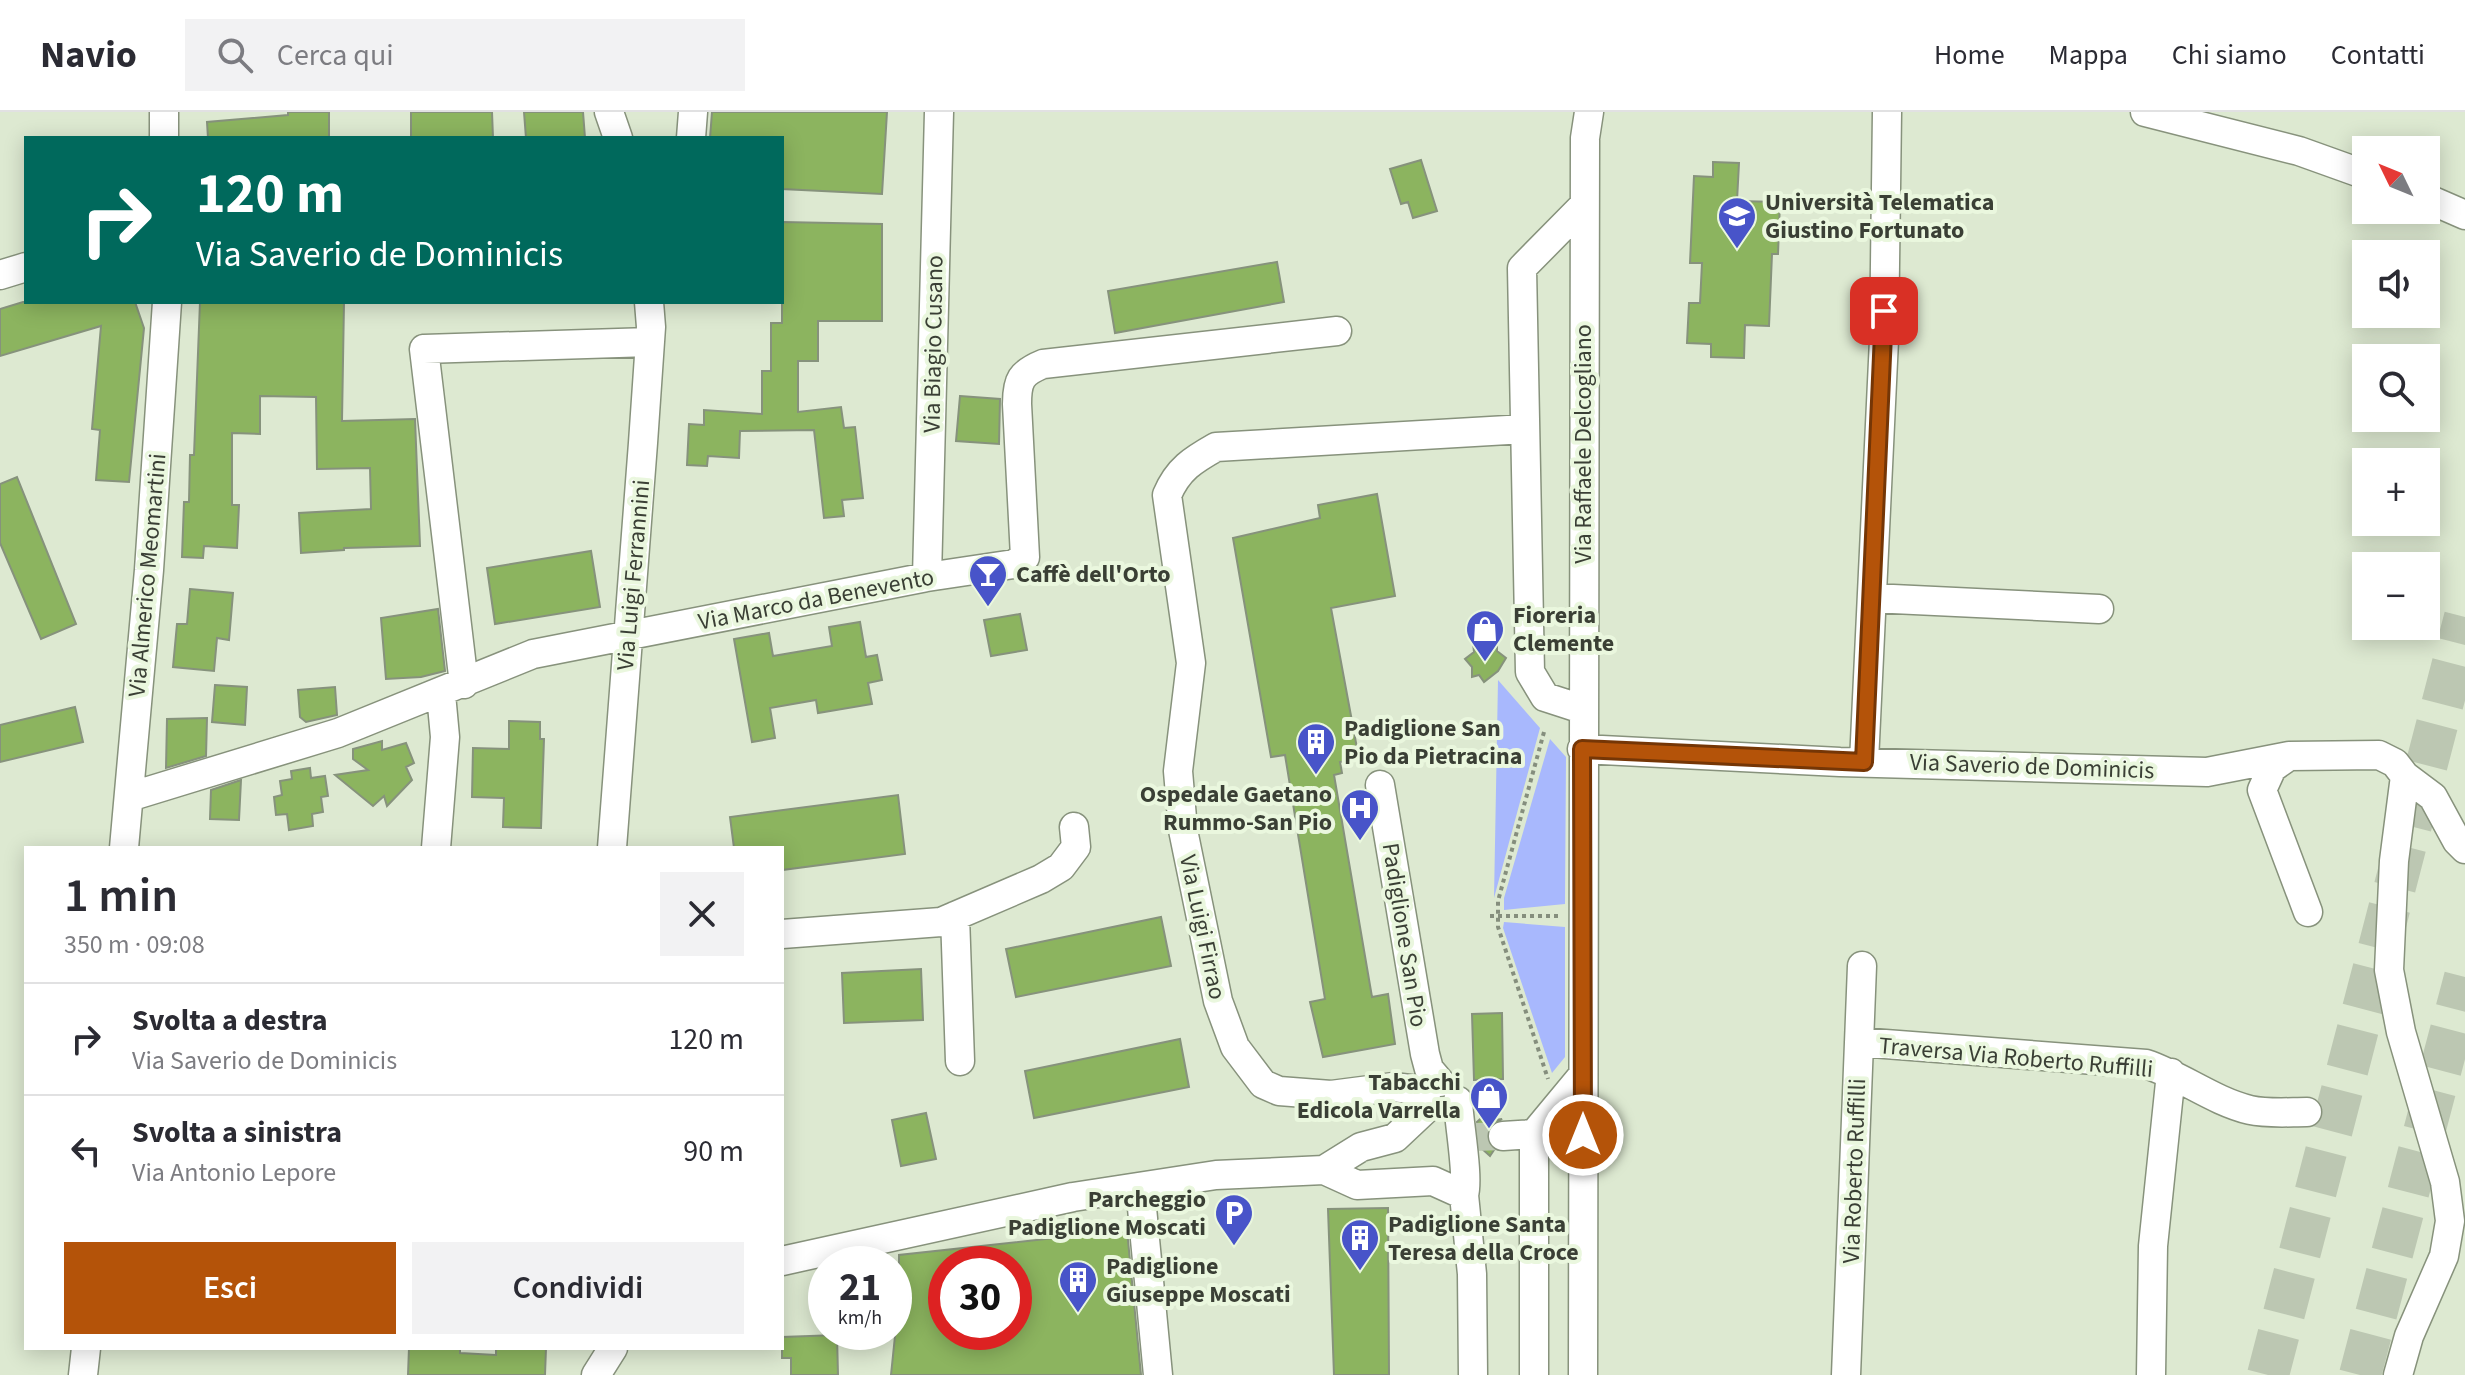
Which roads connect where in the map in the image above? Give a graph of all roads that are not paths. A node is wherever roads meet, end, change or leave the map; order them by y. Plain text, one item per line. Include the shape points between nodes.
1 (164, 112) edge
2 (609, 112) edge
3 (693, 112) edge
4 (939, 112) edge
5 (1887, 112) edge
6 (2145, 112) edge
7 (1584, 121) edge
8 (164, 136) edge
9 (617, 136) edge
10 (691, 136) edge
11 (2352, 170) edge
12 (2440, 204) edge
13 (1584, 205) junction
14 (2465, 215) edge
15 (24, 268) edge
16 (0, 275) edge
17 (649, 304) edge
18 (166, 305) edge
19 (1337, 331) dead end
20 (650, 342) junction
21 (1525, 429) junction
22 (927, 577) junction
23 (1872, 598) junction
24 (2099, 609) dead end
25 (627, 636) junction
26 (453, 689) junction
27 (1582, 709) junction
28 (1582, 749) junction
29 (2289, 756) junction
30 (1864, 762) junction
31 (2405, 776) junction
32 (1380, 785) dead end
33 (129, 797) junction
34 (1074, 827) dead end
35 (124, 846) edge
36 (436, 846) edge
37 (612, 846) edge
38 (2465, 849) edge
39 (2308, 912) dead end
40 (955, 916) junction
41 (784, 934) edge
42 (1862, 966) dead end
43 (1859, 1042) junction
44 (960, 1061) dead end
45 (2171, 1073) junction
46 (1583, 1075) junction
47 (1438, 1095) junction
48 (2307, 1112) dead end
49 (1534, 1134) junction
50 (1503, 1136) tunnel mouth
51 (1324, 1170) junction
52 (1140, 1187) junction
53 (1464, 1195) junction
54 (784, 1261) edge
55 (86, 1350) edge
56 (612, 1350) edge
57 (83, 1375) edge
58 (596, 1375) edge
59 (1158, 1375) edge
60 (1473, 1375) edge
61 (1534, 1375) edge
62 (1583, 1375) edge
63 (1846, 1375) edge
64 (2151, 1375) edge
65 (2398, 1375) edge

1 - 8 street
2 - 9 street
3 - 10 street
4 - 22 street, Via Biagio Cusano
5 - 23 street via 1884,340
6 - 11 street
7 - 13 street, Via Raffaele Delcogliano
12 - 14 street
13 - 21 street via 1522,268
13 - 27 street, Via Raffaele Delcogliano
15 - 16 street
17 - 20 street, Via Luigi Ferrannini
18 - 33 street, Via Almerico Meomartini
19 - 22 street, Via Marco da Benevento via 1043,364 1024,372 1017,384 1017,404 1025,557 1014,564
20 - 25 street, Via Luigi Ferrannini
20 - 26 street via 424,349
21 - 27 street via 1530,672 1545,697
21 - 47 street, Via Luigi Firrao via 1216,447 1187,463 1167,495 1191,663 1178,771 1183,830 1218,1001 1235,1047 1263,1084 1279,1091 1331,1095 1393,1087
22 - 25 street, Via Marco da Benevento
23 - 24 street
23 - 30 street
25 - 26 street, Via Marco da Benevento via 533,654
25 - 37 street, Via Luigi Ferrannini
26 - 33 street, Via Marco da Benevento via 338,733
26 - 36 street
27 - 28 street, Via Raffaele Delcogliano
28 - 30 street, Via Saverio de Dominicis
28 - 46 street, Via Raffaele Delcogliano
29 - 30 street, Via Saverio de Dominicis via 2207,772
29 - 31 street, Via Saverio de Dominicis via 2379,755
29 - 39 street via 2272,768 2262,790
31 - 38 street, Via Saverio de Dominicis via 2433,797
31 - 65 street via 2389,970 2401,1032 2445,1182 2450,1221 2444,1256
32 - 47 street, Padiglione San Pio via 1425,1054
33 - 35 street, Via Almerico Meomartini
34 - 40 street via 1076,847 1061,867
40 - 41 street via 941,922
40 - 44 street
42 - 43 street, Via Roberto Ruffilli
43 - 45 street, Traversa Via Roberto Ruffilli via 2146,1064
43 - 63 street, Via Roberto Ruffilli
45 - 48 street, Traversa Via Roberto Ruffilli via 2253,1111
45 - 64 street via 2153,1246
46 - 49 street
46 - 62 street, Via Raffaele Delcogliano
47 - 51 street via 1395,1138 1361,1147
47 - 53 street via 1467,1137
49 - 50 street
49 - 61 street
51 - 52 street via 1216,1175
51 - 53 street via 1357,1185 1433,1181
52 - 54 street
52 - 59 street
53 - 60 street via 1472,1274
55 - 57 street
56 - 58 street

